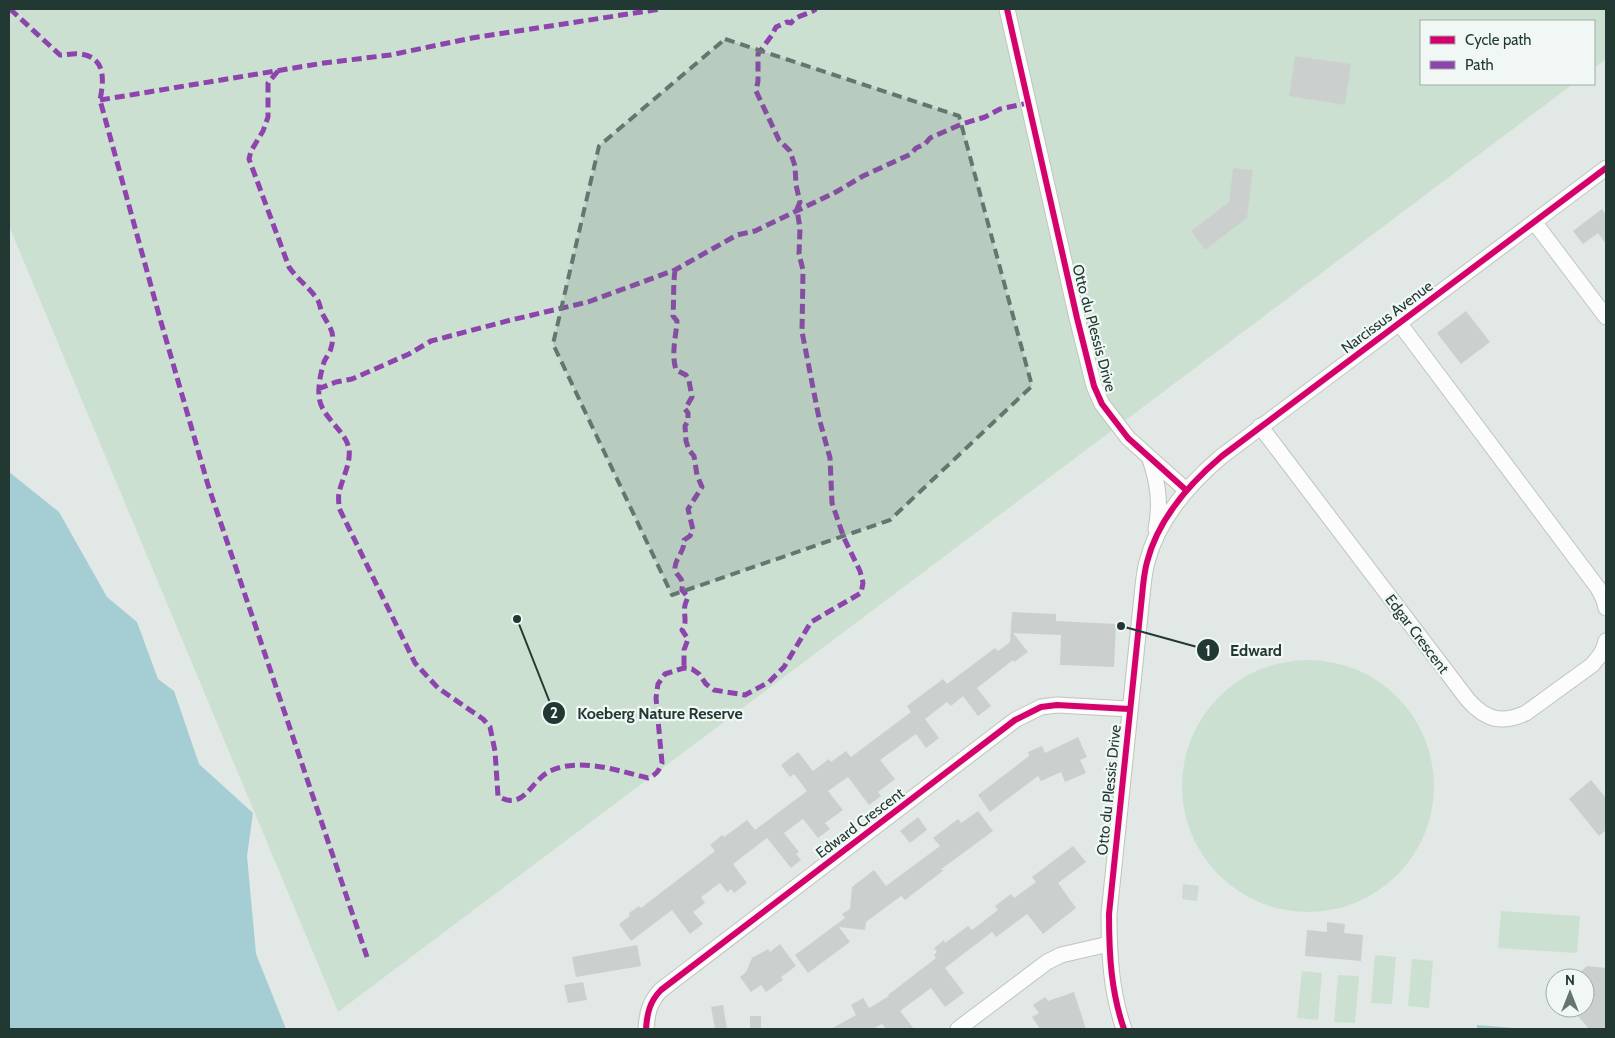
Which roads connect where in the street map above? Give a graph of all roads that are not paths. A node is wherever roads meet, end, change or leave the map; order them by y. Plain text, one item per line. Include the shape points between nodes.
1 (1007, 9) edge
2 (1606, 168) edge
3 (1535, 223) junction
4 (1606, 317) edge
5 (1400, 324) junction
6 (1260, 426) junction
7 (1150, 458) junction
8 (1186, 490) junction
9 (1154, 543) junction
10 (1606, 608) edge
11 (1606, 640) edge
12 (1129, 709) junction
13 (1109, 944) junction
14 (646, 1029) edge
15 (958, 1029) edge
16 (1124, 1029) edge

1 - 7 street, Otto du Plessis Drive via 1094,386 1112,419
2 - 3 street, Narcissus Avenue
3 - 4 street
3 - 5 street, Narcissus Avenue
5 - 6 street, Narcissus Avenue
5 - 10 street via 1598,588
6 - 8 street, Narcissus Avenue via 1213,463
6 - 11 street, Edgar Crescent via 1477,710 1501,719 1526,713 1592,665
7 - 8 street, Otto du Plessis Drive
7 - 9 street via 1159,491
8 - 9 street, Otto du Plessis Drive
9 - 12 street, Otto du Plessis Drive via 1147,562
12 - 13 street, Otto du Plessis Drive via 1109,914
12 - 14 street, Edward Crescent via 1057,705 1041,707 1015,720 661,990 650,1006
13 - 15 street via 1061,955 1047,962
13 - 16 street, Otto du Plessis Drive via 1114,994

